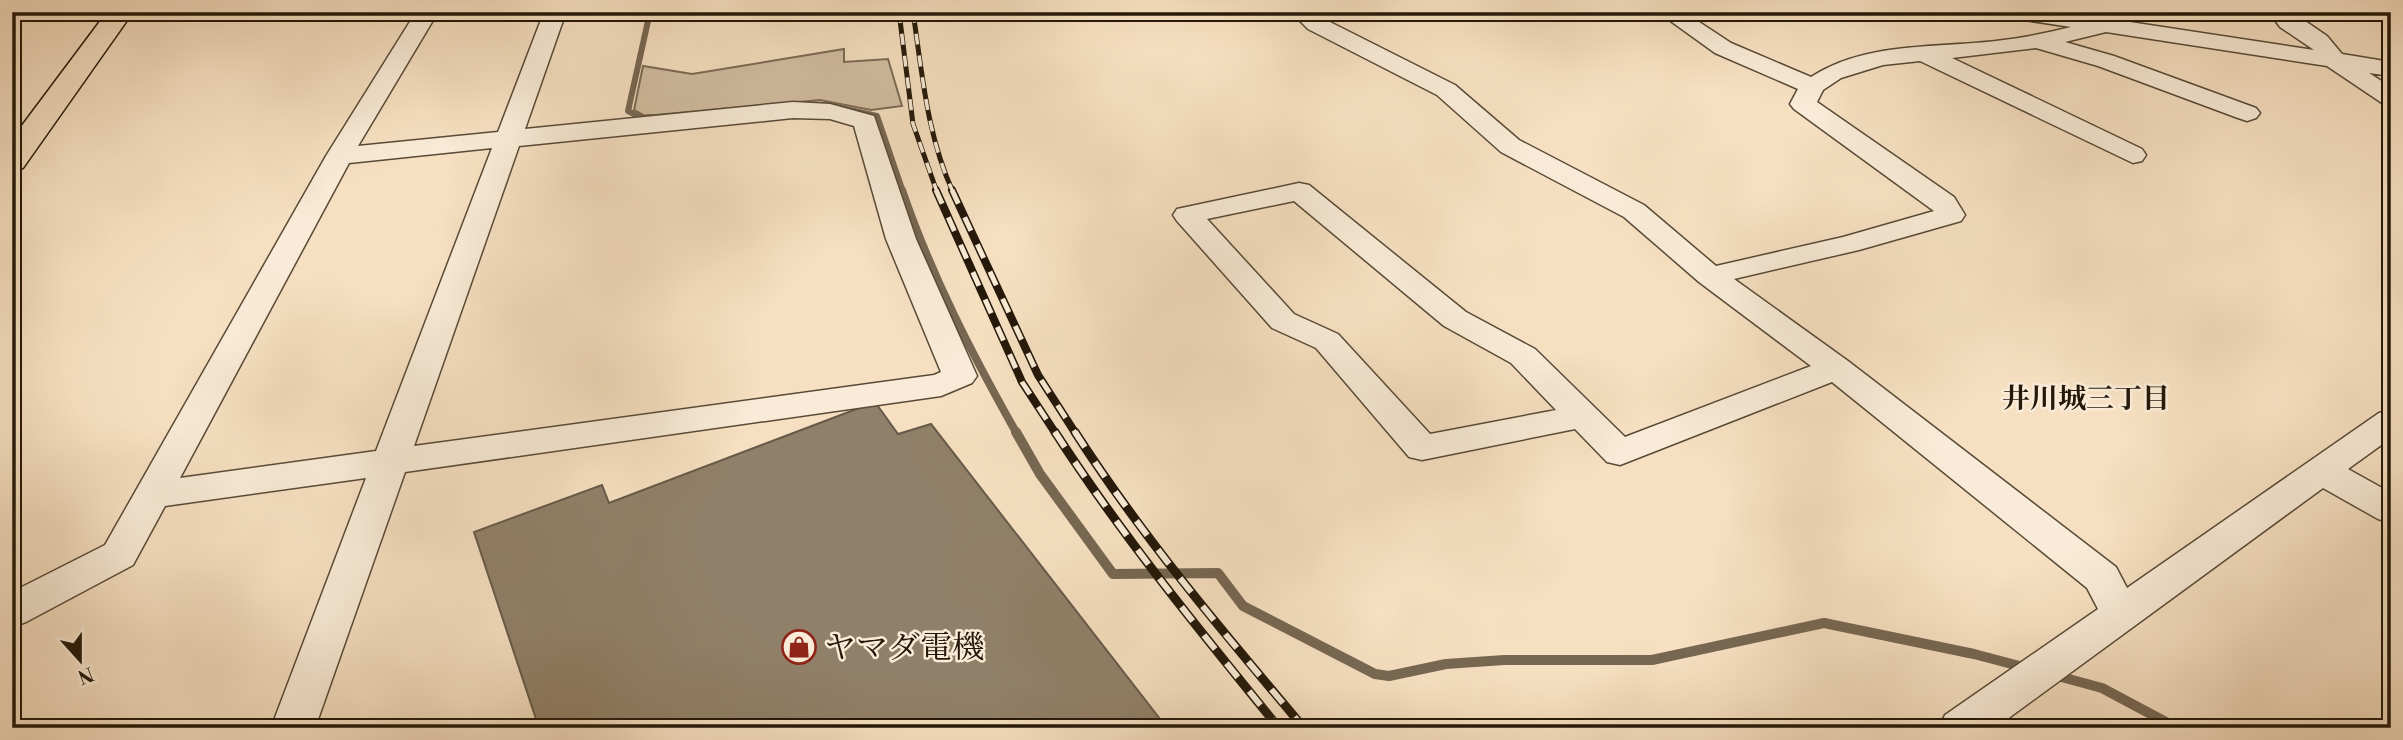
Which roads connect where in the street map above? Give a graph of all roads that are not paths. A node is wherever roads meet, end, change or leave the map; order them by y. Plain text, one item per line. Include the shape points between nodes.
1 (120, 12) edge
2 (427, 12) edge
3 (555, 12) edge
4 (1669, 12) edge
5 (2018, 12) edge
6 (2280, 12) edge
7 (1309, 18) edge
8 (2103, 26) junction
9 (2037, 41) junction
10 (1922, 53) junction
11 (2330, 54) junction
12 (2391, 69) edge
13 (1812, 86) junction
14 (2391, 98) edge
15 (2247, 113) dead end
16 (508, 139) junction
17 (2133, 155) dead end
18 (339, 156) junction
19 (12, 161) edge
20 (1710, 276) junction
21 (1836, 368) junction
22 (1582, 416) junction
23 (2391, 421) edge
24 (390, 462) junction
25 (2320, 473) junction
26 (153, 495) junction
27 (2391, 510) edge
28 (12, 611) edge
29 (2120, 615) junction
30 (293, 728) edge
31 (1961, 728) edge

1 - 19 main road
2 - 18 street
3 - 16 street
4 - 13 street via 1723,48
5 - 8 street
6 - 11 street
7 - 20 street via 1446,90 1510,146 1634,211
8 - 9 street
8 - 11 street
9 - 10 street
9 - 15 street
10 - 13 street via 1869,62
10 - 17 street
11 - 12 street
11 - 14 street
13 - 20 street via 1803,104 1944,203 1951,215
16 - 18 street
16 - 24 street
16 - 24 street via 793,110 831,111 865,121 901,239 960,376 941,385
18 - 26 street
20 - 21 street
21 - 22 street via 1620,453
21 - 29 street via 2102,578
22 - 22 street via 1422,448 1327,341 1283,321 1187,215 1298,191 1455,319 1522,356
23 - 25 street
24 - 26 street
24 - 30 street
25 - 27 street
25 - 29 street
26 - 28 street via 119,555
29 - 31 street

